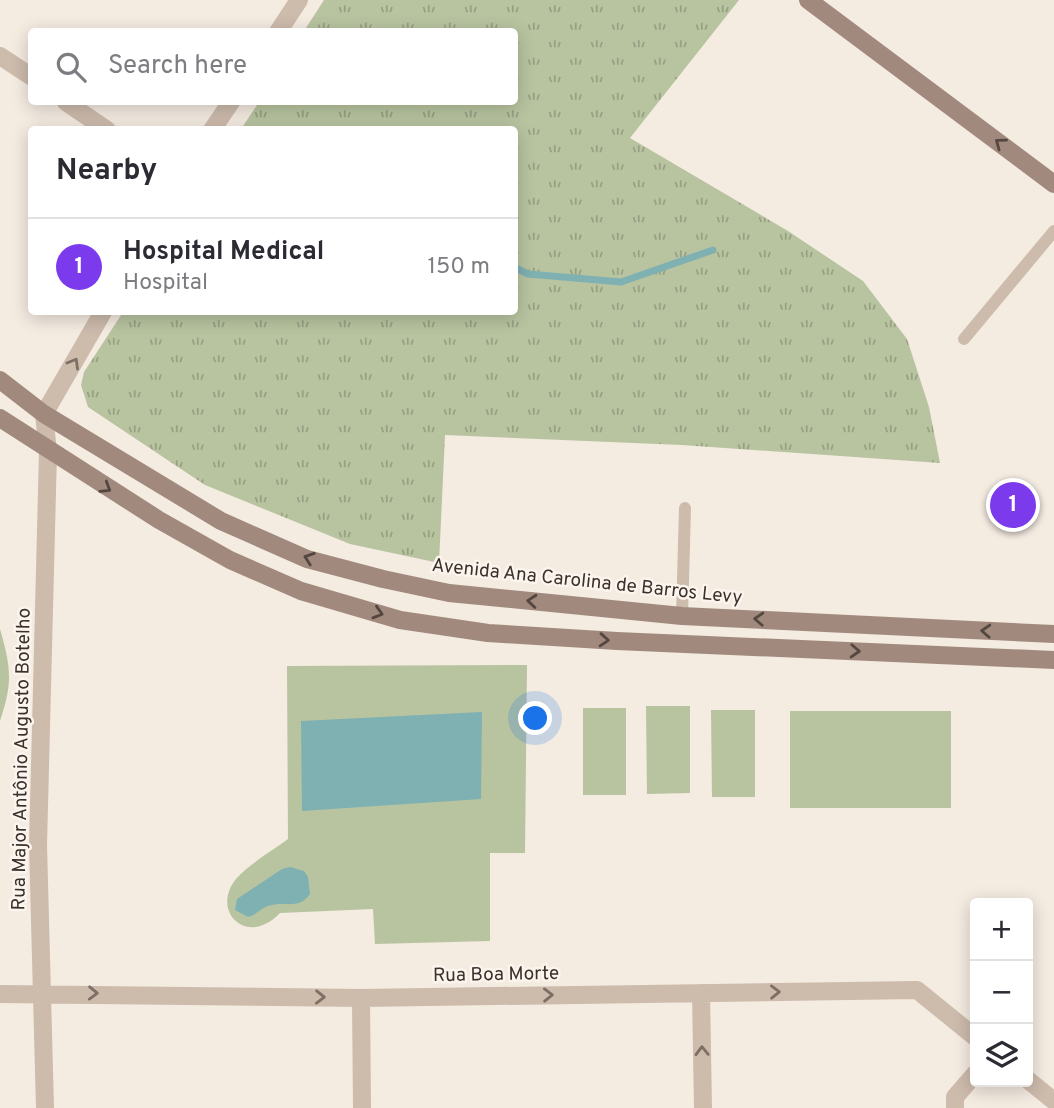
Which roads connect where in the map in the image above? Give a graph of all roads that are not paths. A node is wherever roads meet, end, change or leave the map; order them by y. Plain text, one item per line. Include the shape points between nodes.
1 (299, 0) edge
2 (808, 0) edge
3 (281, 28) edge
4 (0, 56) edge
5 (28, 75) edge
6 (70, 105) edge
7 (229, 105) edge
8 (101, 126) edge
9 (215, 126) edge
10 (1054, 184) edge
11 (1054, 231) edge
12 (101, 315) edge
13 (964, 339) dead end
14 (0, 380) edge
15 (44, 414) junction
16 (0, 418) edge
17 (48, 452) junction
18 (685, 508) dead end
19 (682, 616) junction
20 (1054, 634) edge
21 (1054, 660) edge
22 (44, 992) junction
23 (701, 993) junction
24 (0, 994) edge
25 (361, 998) junction
26 (970, 1033) edge
27 (970, 1080) edge
28 (1033, 1084) edge
29 (1054, 1101) edge
30 (45, 1108) edge
31 (362, 1108) edge
32 (702, 1108) edge
33 (955, 1108) edge

1 - 3 street
10 -> 2 street
4 - 5 street
6 - 8 street
7 - 9 street
11 - 13 lane
15 -> 12 street
14 - 15 street, Avenida Ana Carolina de Barros Levy
15 - 17 street, Rua Major Antônio Augusto Botelho
19 -> 15 street, Avenida Ana Carolina de Barros Levy via 449,593 307,559 221,521
16 - 17 street
17 -> 21 street via 230,561 302,591 400,620 488,633 617,641
17 - 22 street, Rua Major Antônio Augusto Botelho via 38,845
18 - 19 lane
20 -> 19 street, Avenida Ana Carolina de Barros Levy
22 - 24 street, Rua Boa Morte
22 -> 25 street, Rua Boa Morte
22 - 30 street, Rua Major Antônio Augusto Botelho
25 -> 23 street, Rua Boa Morte
23 -> 26 street, Rua Boa Morte via 917,990
32 -> 23 street
25 - 31 street
27 - 33 street via 955,1097
28 - 29 street

